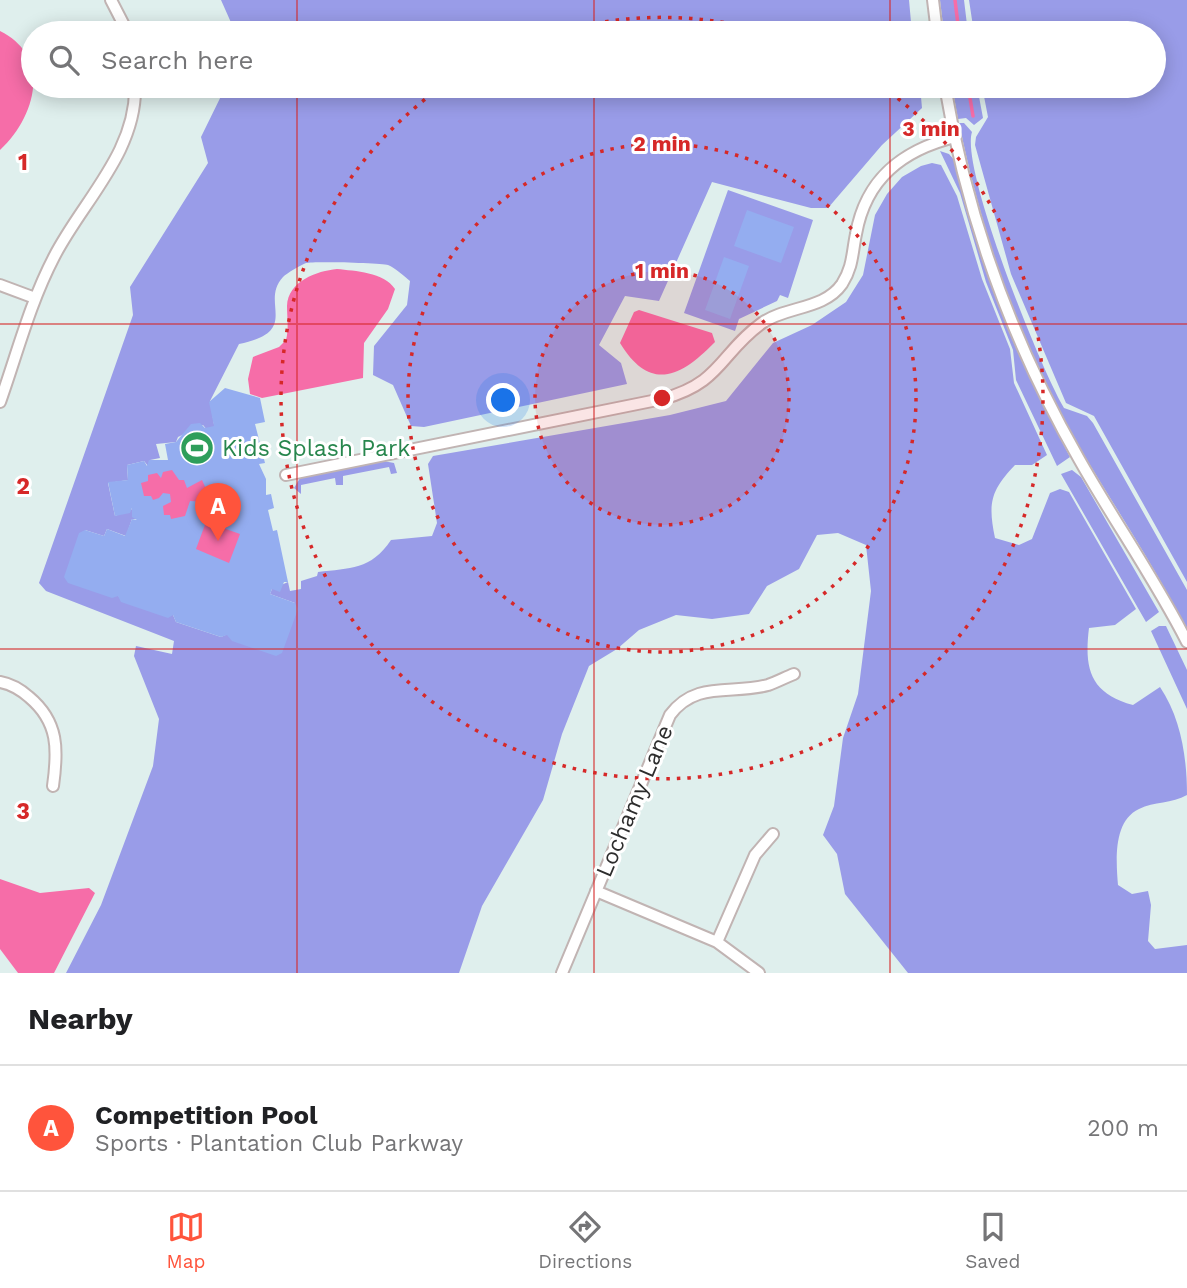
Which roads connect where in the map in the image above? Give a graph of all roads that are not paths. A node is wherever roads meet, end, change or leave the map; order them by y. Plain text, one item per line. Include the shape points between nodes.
1 (111, 0) edge
2 (933, 0) edge
3 (122, 21) edge
4 (936, 21) edge
5 (134, 98) edge
6 (947, 98) edge
7 (955, 137) junction
8 (0, 285) edge
9 (35, 298) junction
10 (0, 402) edge
11 (286, 475) dead end
12 (1187, 642) edge
13 (794, 674) dead end
14 (0, 682) edge
15 (53, 786) dead end
16 (774, 834) dead end
17 (596, 891) junction
18 (716, 942) junction
19 (562, 973) edge
20 (760, 973) edge

1 - 3 street
2 - 4 street
5 - 9 street via 123,146 64,238
6 - 7 street
7 - 11 street via 909,153 878,179 860,215 851,268 837,290 762,324 717,371 689,390
7 - 12 street via 988,256 1039,384
8 - 9 street
9 - 10 street
13 - 17 street, Lochamy Lane via 767,685 697,693 678,705
14 - 15 street via 22,691 51,722 57,740
16 - 18 street via 755,855
17 - 18 street
17 - 19 street, Lochamy Lane
18 - 20 street

